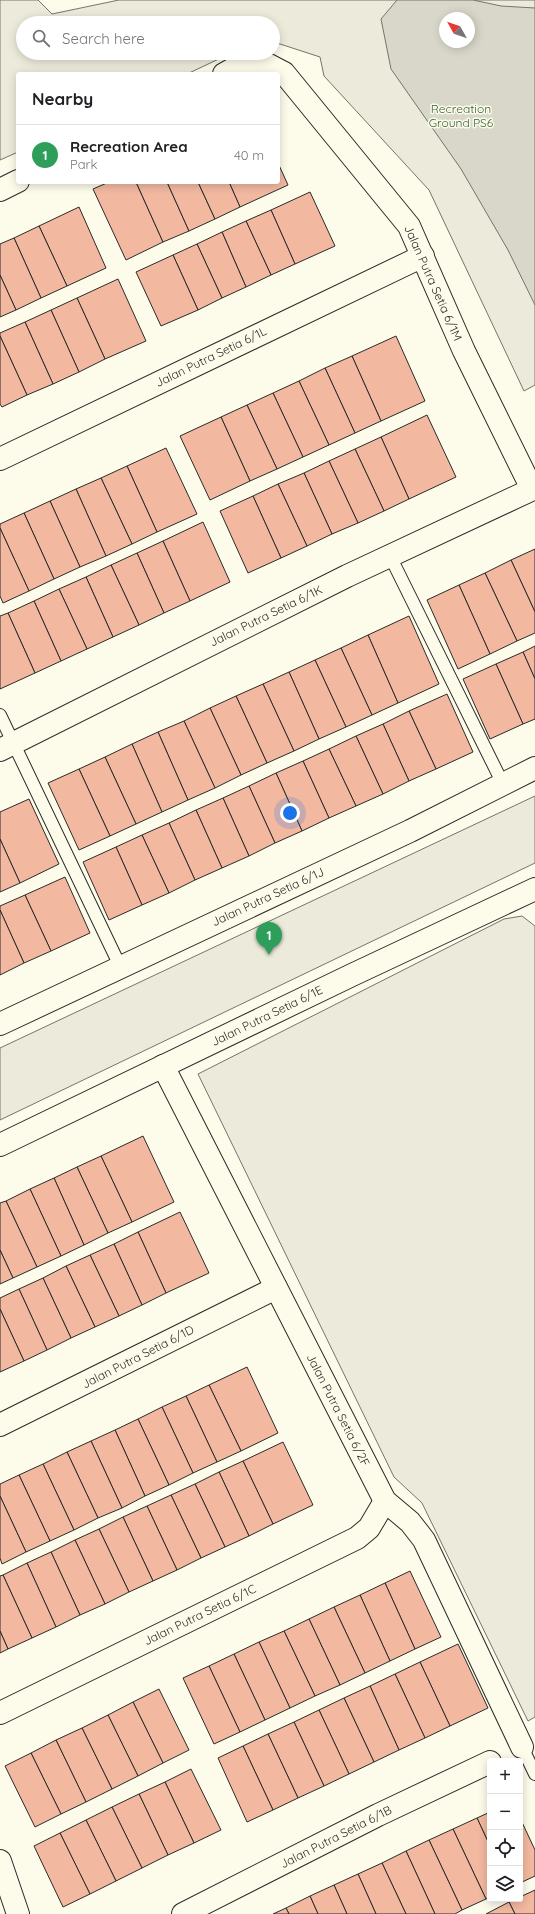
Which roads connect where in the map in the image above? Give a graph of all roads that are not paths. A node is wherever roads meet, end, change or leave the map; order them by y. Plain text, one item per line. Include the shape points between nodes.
1 (228, 72) edge
2 (16, 182) edge
3 (0, 190) edge
4 (423, 256) junction
5 (0, 459) edge
6 (533, 489) edge
7 (390, 556) junction
8 (0, 715) edge
9 (7, 746) edge
10 (535, 768) edge
11 (503, 784) junction
12 (535, 889) edge
13 (120, 966) junction
14 (0, 1024) edge
15 (163, 1066) junction
16 (0, 1146) edge
17 (276, 1288) junction
18 (0, 1425) edge
19 (385, 1501) junction
20 (0, 1713) edge
21 (528, 1744) edge
22 (499, 1758) edge
23 (487, 1764) edge
24 (535, 1774) edge
25 (0, 1861) edge
26 (187, 1913) edge
27 (18, 1914) edge

1 - 4 street, Jalan Putra Setia 6/1M via 240,65 261,61 284,73 409,226
2 - 3 street
4 - 5 street, Jalan Putra Setia 6/1L
4 - 6 street, Jalan Putra Setia 6/1M via 464,351
6 - 7 street, Jalan Putra Setia 6/1K
7 - 9 street, Jalan Putra Setia 6/1K
7 - 11 lane
8 - 9 lane
9 - 13 lane
10 - 11 street, Jalan Putra Setia 6/1J
11 - 13 street, Jalan Putra Setia 6/1J via 410,831
12 - 15 street, Jalan Putra Setia 6/1E
13 - 14 street, Jalan Putra Setia 6/1J
15 - 16 street, Jalan Putra Setia 6/1E
15 - 17 street, Jalan Putra Setia 6/2F
17 - 18 street, Jalan Putra Setia 6/1D
17 - 19 street, Jalan Putra Setia 6/2F
19 - 20 street, Jalan Putra Setia 6/1C via 369,1528 357,1538
19 - 21 street, Jalan Putra Setia 6/2F via 410,1522 424,1540
21 - 22 street, Jalan Putra Setia 6/1B
21 - 24 lane
23 - 26 street, Jalan Putra Setia 6/1B via 378,1815
25 - 27 street

